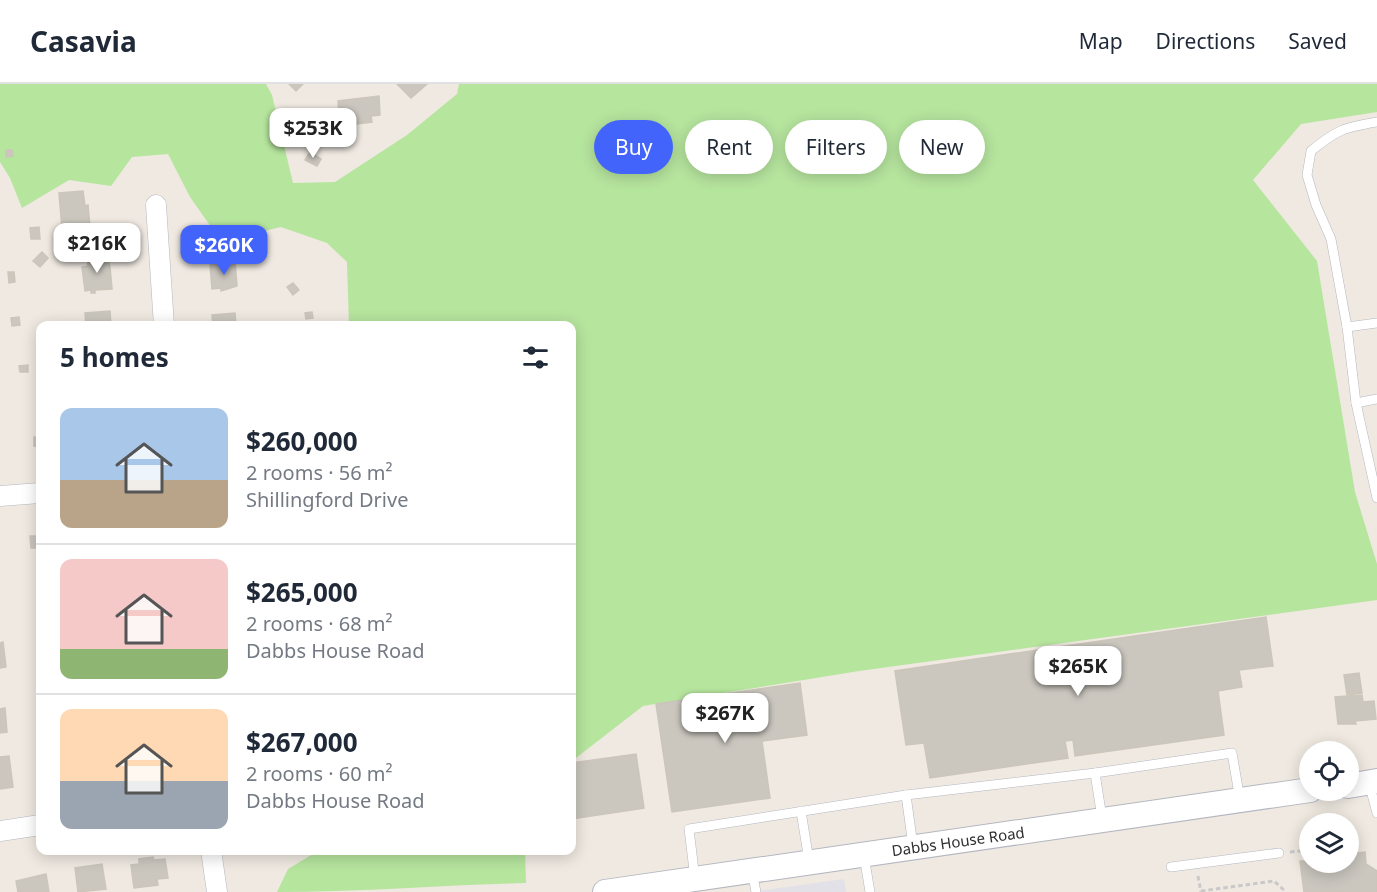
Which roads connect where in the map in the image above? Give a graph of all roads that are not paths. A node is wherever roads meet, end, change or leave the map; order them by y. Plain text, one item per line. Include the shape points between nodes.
1 (1377, 122) edge
2 (156, 205) dead end
3 (164, 321) edge
4 (1377, 323) edge
5 (1347, 327) junction
6 (1377, 399) edge
7 (1356, 403) junction
8 (36, 494) edge
9 (0, 496) edge
10 (1377, 498) edge
11 (1095, 773) junction
12 (1365, 783) edge
13 (1299, 792) edge
14 (906, 795) junction
15 (1240, 800) junction
16 (801, 812) junction
17 (1377, 813) edge
18 (1102, 820) junction
19 (36, 826) edge
20 (0, 831) edge
21 (913, 848) junction
22 (1279, 853) road end
23 (212, 855) edge
24 (864, 855) junction
25 (809, 863) junction
26 (1171, 867) dead end
27 (695, 879) junction
28 (754, 881) edge
29 (217, 892) edge
30 (605, 892) edge
31 (870, 892) edge

1 - 5 lane via 1343,128 1324,140 1311,151 1307,175 1331,239
2 - 3 street
4 - 5 lane
5 - 7 lane
6 - 7 lane
7 - 10 lane
8 - 9 street
11 - 14 lane
11 - 15 lane via 1232,753
11 - 18 lane
12 - 17 lane
13 - 15 street, Dabbs House Road
14 - 16 lane
14 - 21 lane
15 - 18 street, Dabbs House Road
16 - 25 lane
16 - 27 lane via 689,829
18 - 21 street, Dabbs House Road
19 - 20 street
21 - 24 street, Dabbs House Road
22 - 26 lane
23 - 29 street
24 - 25 street, Dabbs House Road
24 - 31 lane
25 - 28 street, Dabbs House Road
27 - 28 street, Dabbs House Road
27 - 30 street, Dabbs House Road

